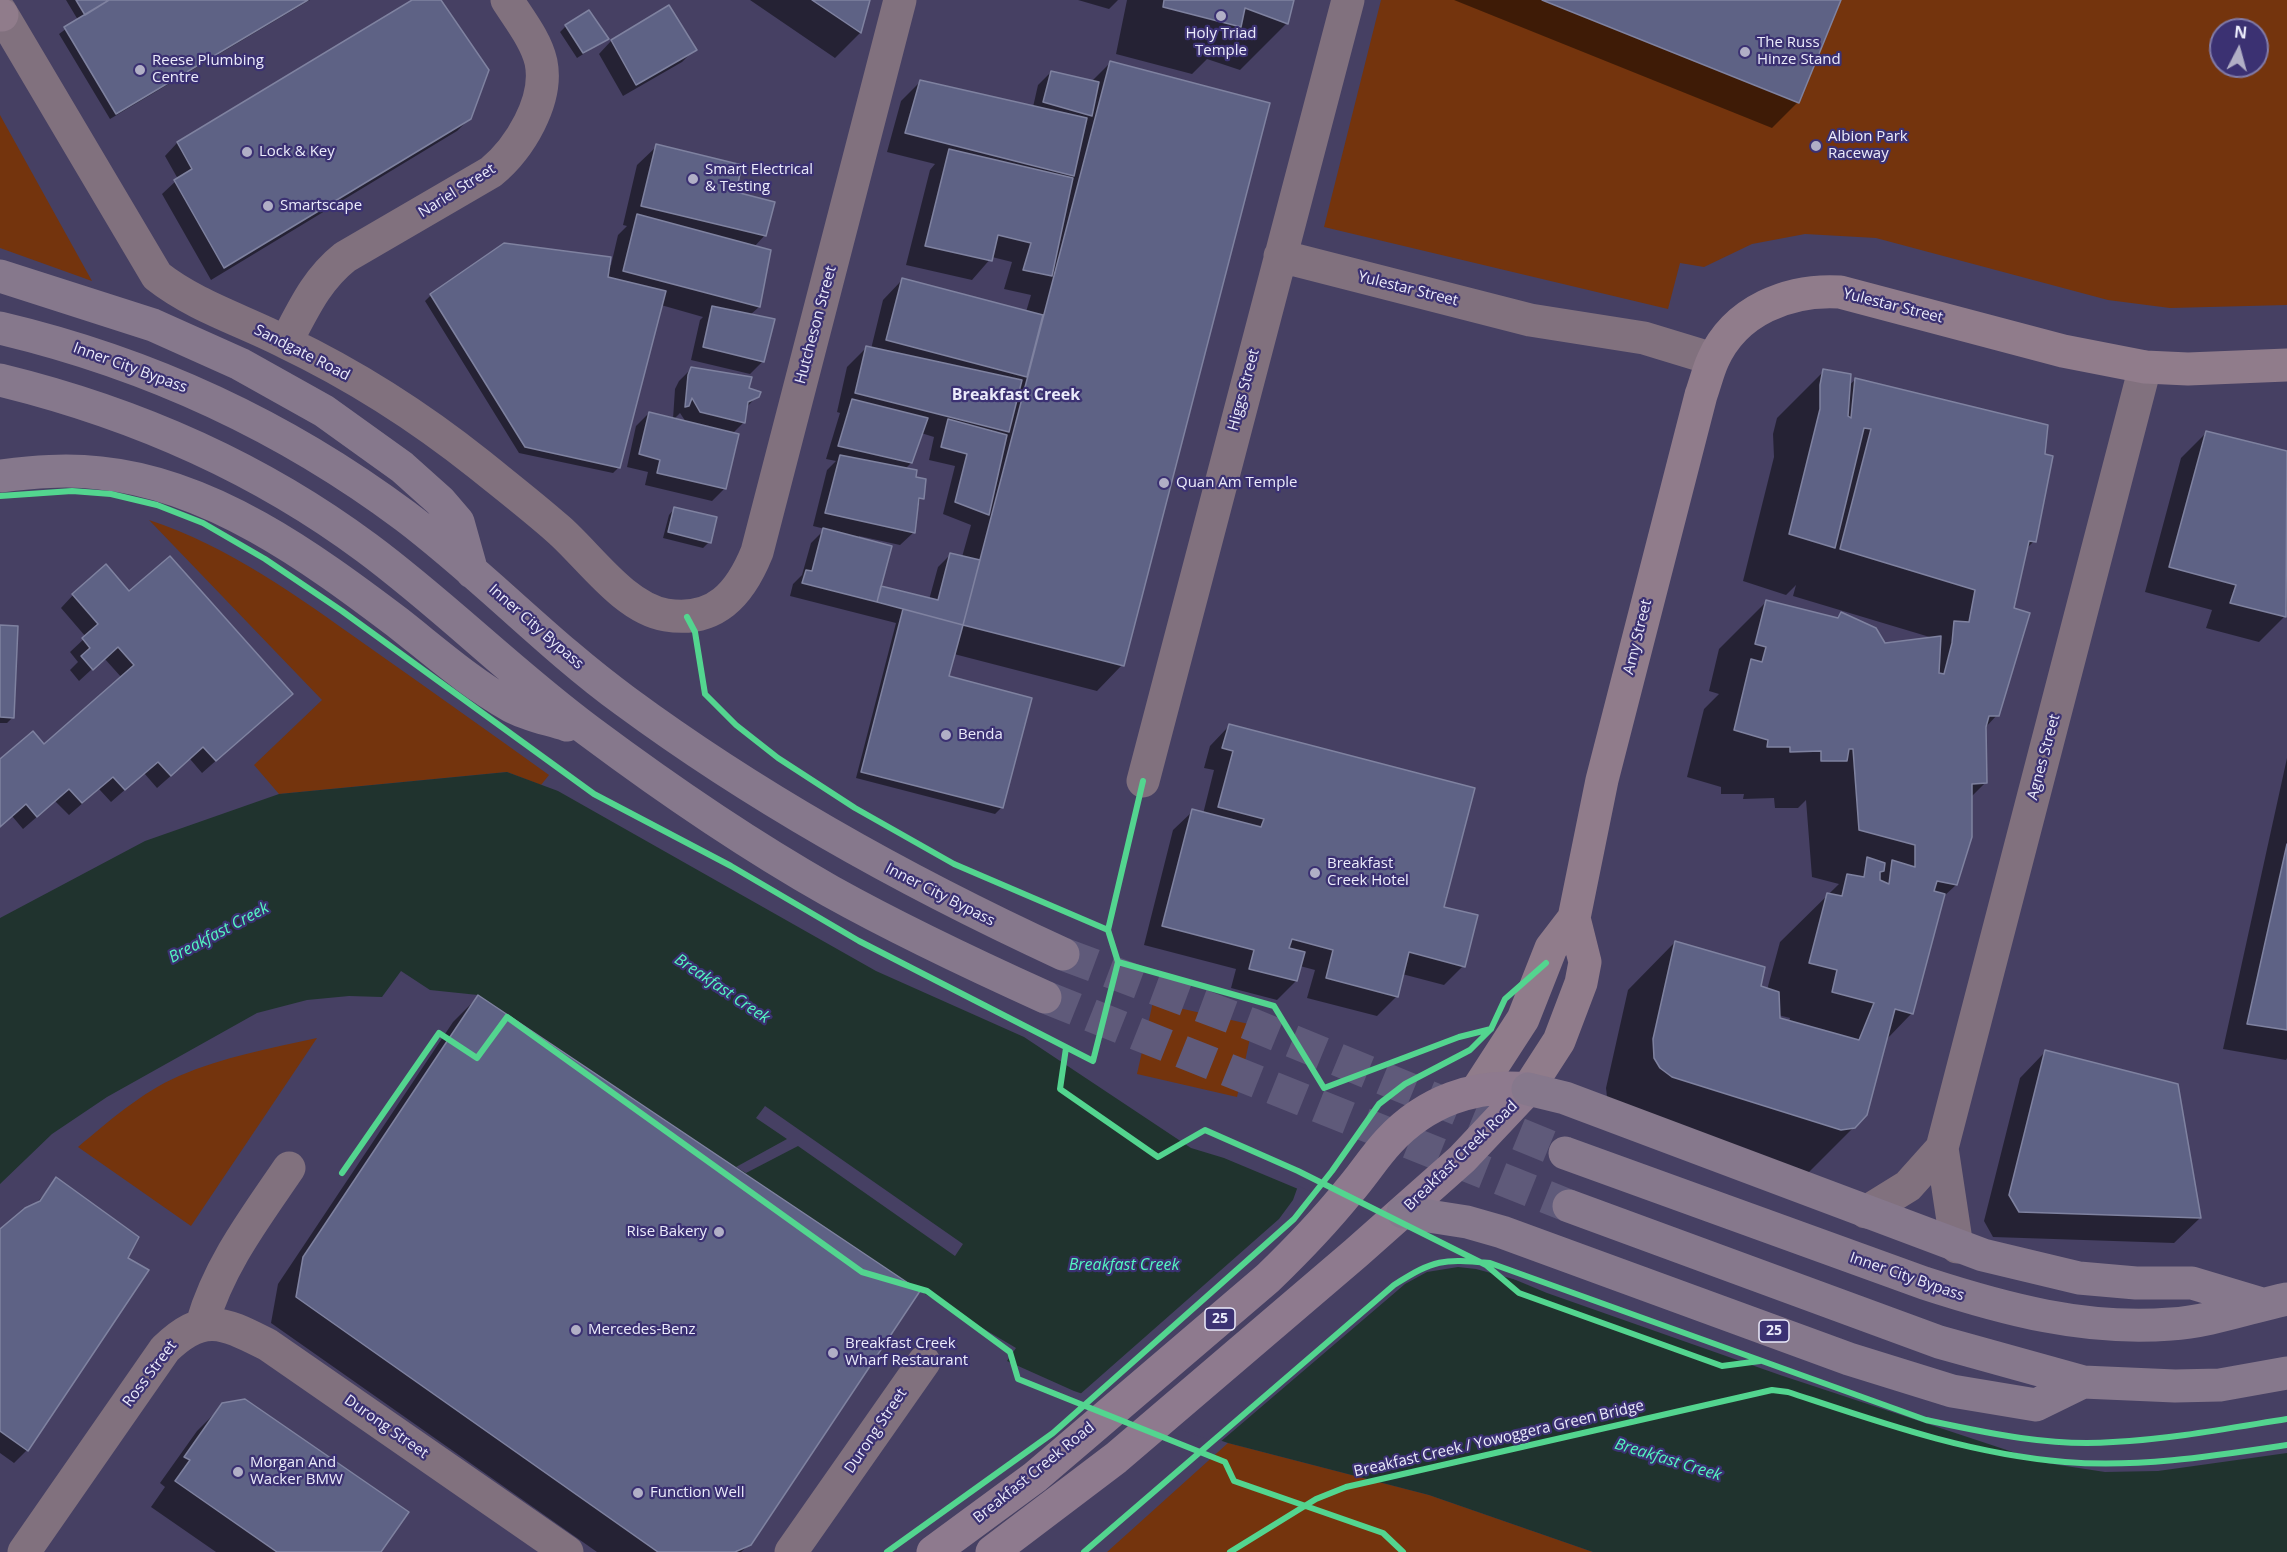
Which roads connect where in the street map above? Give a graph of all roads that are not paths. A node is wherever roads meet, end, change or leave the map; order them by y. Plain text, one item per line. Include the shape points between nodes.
1 (507, 0) edge
2 (900, 0) edge
3 (1348, 0) edge
4 (1, 14) edge
5 (1280, 256) junction
6 (0, 276) edge
7 (0, 328) edge
8 (286, 342) junction
9 (1713, 360) junction
10 (2287, 365) edge
11 (2145, 367) junction
12 (0, 380) edge
13 (0, 476) edge
14 (472, 572) junction
15 (687, 617) joint
16 (593, 734) junction
17 (1143, 781) dead end
18 (1575, 918) junction
19 (1063, 954) tunnel mouth
20 (1045, 997) tunnel mouth
21 (1528, 1089) junction
22 (1477, 1090) junction
23 (1942, 1148) junction
24 (1565, 1153) tunnel mouth
25 (289, 1168) dead end
26 (1569, 1206) tunnel mouth
27 (1403, 1212) junction
28 (1866, 1212) junction
29 (1957, 1247) junction
30 (2274, 1302) edge
31 (202, 1324) junction
32 (924, 1362) dead end
33 (2287, 1373) edge
34 (2083, 1382) junction
35 (828, 1501) junction
36 (564, 1551) edge
37 (24, 1552) edge
38 (791, 1552) edge
39 (820, 1552) edge
40 (933, 1552) edge
41 (992, 1552) edge

1 - 8 street, Nariel Street via 541,63 540,92 523,139 491,172 345,257 328,271
2 - 15 street, Hutcheson Street via 757,552 733,595 705,612
3 - 5 street, Higgs Street
4 - 8 street, Sandgate Road via 157,276 192,300
5 - 9 street, Yulestar Street via 1530,320 1644,338
5 - 17 street, Higgs Street
6 - 14 highway via 153,325 240,364 324,411 402,467 440,501 458,522
7 - 14 highway, Inner City Bypass via 120,362 193,390 245,416 300,445 353,480
8 - 15 street, Sandgate Road via 357,381 460,449 559,529 641,606 664,615
9 - 11 street, Yulestar Street via 1729,335 1751,314 1773,301 1816,291 1840,292 2063,351
9 - 18 street, Amy Street via 1602,780
10 - 11 street, Yulestar Street
11 - 23 street, Agnes Street
12 - 16 highway via 128,418 239,469 309,508 366,548 532,688
13 - 16 highway via 100,473 156,483 189,495 310,559 512,707
14 - 19 highway, Inner City Bypass via 622,700 740,781 882,865
16 - 20 highway via 829,890
18 - 21 street, Amy Street via 1585,962 1577,998 1552,1054
18 - 22 street, Amy Street via 1551,948 1523,1019
21 - 22 main road, Breakfast Creek Road / 25
21 - 27 main road, Breakfast Creek Road via 1485,1136
21 - 28 highway, 25 via 1565,1098
22 - 40 main road, Breakfast Creek Road / 25 via 1414,1117 1384,1146 1301,1247 1268,1278 1035,1477
23 - 28 street, Agnes Street via 1918,1178
23 - 29 street, Agnes Street
24 - 30 highway, Inner City Bypass via 1924,1283 2040,1316 2098,1324 2173,1324
25 - 31 street via 231,1252 211,1291
26 - 34 highway via 1939,1342
27 - 34 highway, 25 via 1502,1232 1849,1359 1952,1391 2036,1405
27 - 41 main road, Breakfast Creek Road / 25 via 1116,1458
28 - 29 highway, 25
29 - 30 highway, 25 via 2060,1275 2136,1283 2192,1283
31 - 36 street, Durong Street via 234,1328 268,1345
31 - 37 street, Ross Street via 183,1331 165,1349
32 - 35 street, Durong Street
33 - 34 highway, 25 via 2220,1385
35 - 38 street, Durong Street
35 - 39 street, Durong Street

